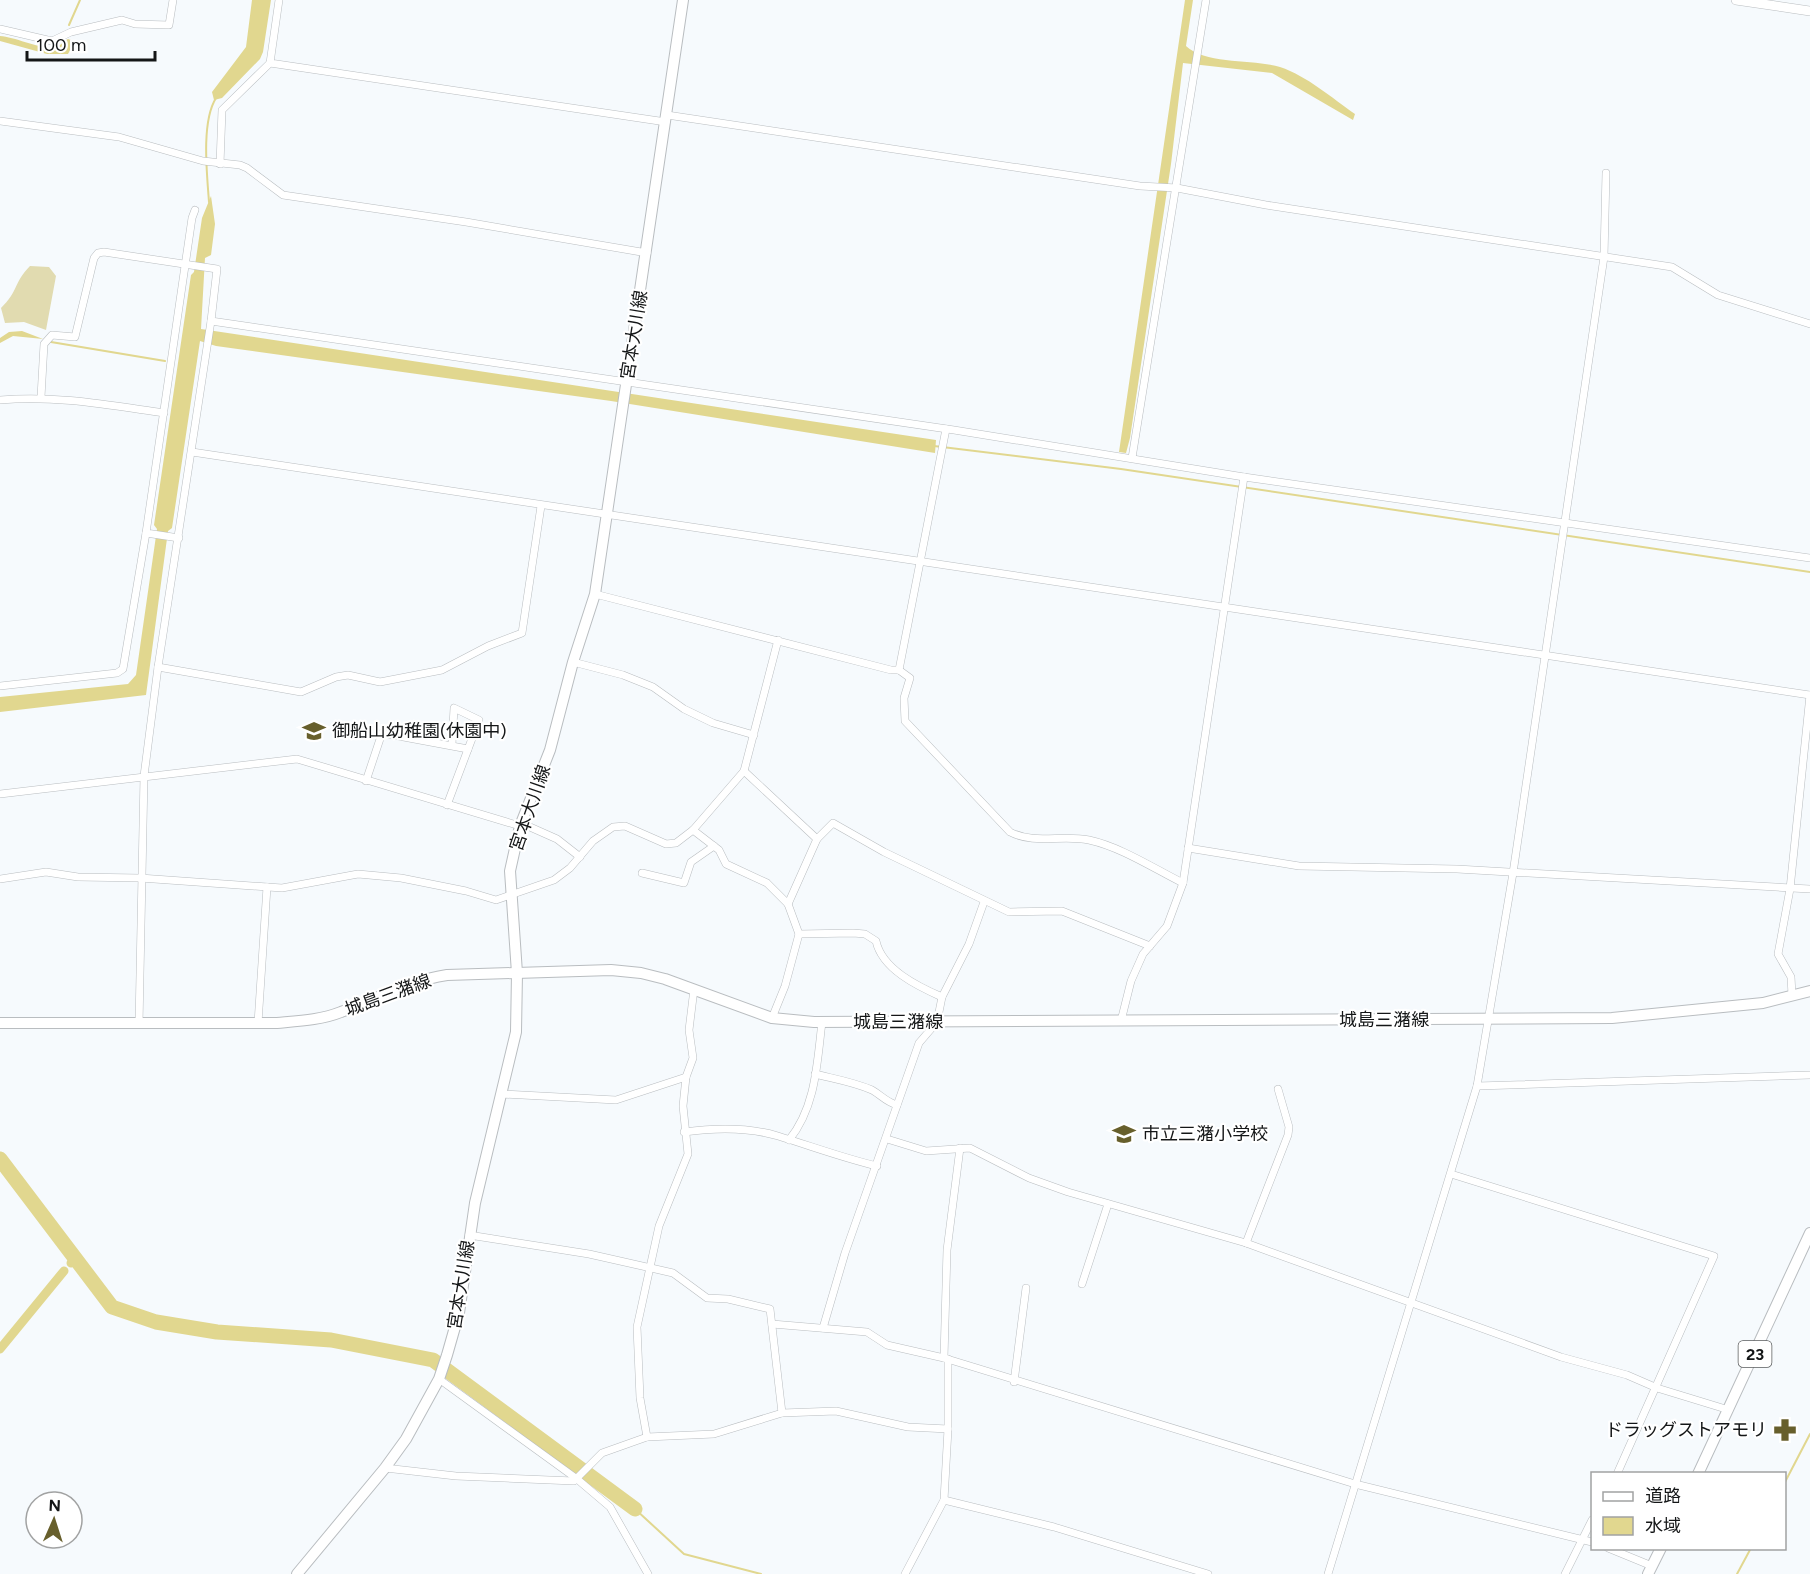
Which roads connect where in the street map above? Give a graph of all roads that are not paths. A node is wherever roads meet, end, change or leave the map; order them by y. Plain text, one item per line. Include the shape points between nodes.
1 (173, 0) edge
2 (279, 0) edge
3 (683, 0) edge
4 (1206, 0) edge
5 (1736, 0) edge
6 (1810, 11) edge
7 (0, 29) edge
8 (270, 63) junction
9 (667, 118) junction
10 (0, 121) edge
11 (216, 163) junction
12 (1606, 173) dead end
13 (1174, 188) junction
14 (195, 210) dead end
15 (647, 253) junction
16 (1604, 257) junction
17 (188, 264) junction
18 (1810, 324) edge
19 (211, 325) junction
20 (626, 384) junction
21 (41, 397) junction
22 (0, 400) edge
23 (164, 413) junction
24 (946, 429) junction
25 (192, 452) junction
26 (1129, 458) junction
27 (1244, 477) junction
28 (541, 506) junction
29 (607, 514) junction
30 (1566, 522) junction
31 (150, 533) junction
32 (178, 538) junction
33 (1810, 558) edge
34 (922, 561) junction
35 (595, 594) junction
36 (1224, 606) junction
37 (778, 640) junction
38 (1545, 655) junction
39 (573, 662) junction
40 (158, 667) junction
41 (899, 670) junction
42 (0, 686) edge
43 (1810, 695) edge
44 (754, 735) junction
45 (452, 744) junction
46 (468, 749) junction
47 (744, 771) junction
48 (144, 776) junction
49 (366, 781) junction
50 (1800, 791) junction
51 (1810, 792) edge
52 (0, 794) edge
53 (447, 805) junction
54 (520, 824) junction
55 (693, 830) junction
56 (817, 839) junction
57 (714, 846) junction
58 (1188, 848) junction
59 (580, 857) junction
60 (642, 873) dead end
61 (1513, 873) junction
62 (141, 878) junction
63 (0, 879) edge
64 (1183, 883) junction
65 (267, 887) junction
66 (1790, 889) junction
67 (1810, 889) edge
68 (511, 895) junction
69 (984, 902) junction
70 (788, 904) junction
71 (799, 934) junction
72 (1150, 946) junction
73 (517, 973) junction
74 (693, 990) junction
75 (1810, 991) edge
76 (1792, 995) junction
77 (942, 997) junction
78 (772, 1018) junction
79 (1490, 1020) junction
80 (1121, 1021) junction
81 (822, 1022) junction
82 (937, 1022) junction
83 (0, 1023) edge
84 (258, 1023) junction
85 (139, 1024) junction
86 (815, 1074) junction
87 (1810, 1075) edge
88 (686, 1077) junction
89 (1477, 1086) junction
90 (1278, 1089) dead end
91 (501, 1094) junction
92 (897, 1105) junction
93 (684, 1132) junction
94 (887, 1138) junction
95 (789, 1140) junction
96 (960, 1148) junction
97 (877, 1166) junction
98 (1451, 1174) junction
99 (1108, 1204) junction
100 (1810, 1233) edge
101 (469, 1235) junction
102 (1246, 1244) junction
103 (649, 1268) junction
104 (1082, 1284) dead end
105 (1026, 1288) dead end
106 (1411, 1304) junction
107 (772, 1324) junction
108 (823, 1328) junction
109 (946, 1359) junction
110 (440, 1376) junction
111 (1014, 1382) junction
112 (1657, 1388) junction
113 (1729, 1410) junction
114 (782, 1413) junction
115 (948, 1429) junction
116 (648, 1437) junction
117 (385, 1468) junction
118 (1617, 1472) edge
119 (1698, 1472) edge
120 (577, 1479) junction
121 (1355, 1484) junction
122 (944, 1500) junction
123 (1591, 1524) edge
124 (1583, 1539) junction
125 (1591, 1541) edge
126 (1612, 1550) edge
127 (1660, 1550) edge
128 (1651, 1570) edge
129 (297, 1574) edge
130 (648, 1574) edge
131 (905, 1574) edge
132 (1208, 1574) edge
133 (1328, 1574) edge
134 (1565, 1574) edge

1 - 7 street via 169,25 122,20 52,40
2 - 8 street
3 - 9 main road, 宮本大川線
4 - 13 street
5 - 6 street
8 - 9 street
8 - 11 street via 222,110
9 - 13 street
9 - 15 main road, 宮本大川線
10 - 11 street via 119,137
11 - 15 street via 248,168 283,195
12 - 16 street
13 - 16 street
13 - 26 street
14 - 17 street
15 - 20 main road, 宮本大川線
16 - 18 street via 1672,267 1718,295
16 - 30 street
17 - 19 street via 217,269
17 - 21 street via 98,253 75,337 52,335 44,344
17 - 23 street
19 - 20 street
19 - 25 street
20 - 24 street
20 - 29 main road, 宮本大川線
21 - 22 street
21 - 23 street
23 - 31 street
24 - 26 street
24 - 34 street
25 - 28 street
25 - 32 street
26 - 27 street
27 - 30 street
27 - 36 street
28 - 29 street
28 - 40 street via 522,633 442,670 380,682 348,675 301,692
29 - 34 street
29 - 35 main road, 宮本大川線
30 - 33 street
30 - 38 street
31 - 32 street
31 - 42 street via 123,669 117,673
32 - 40 street
34 - 36 street
34 - 41 street
35 - 37 street
35 - 39 main road, 宮本大川線
36 - 38 street
36 - 58 street
37 - 41 street
37 - 44 street
38 - 43 street
38 - 61 street
39 - 44 street via 653,687 713,723
39 - 54 main road, 宮本大川線 via 550,750
40 - 48 street
41 - 64 street via 910,678 904,698 905,721 1010,832 1023,839 1086,839
43 - 50 street
44 - 47 street
45 - 46 street
45 - 46 street via 454,708 479,720
45 - 49 street via 382,733
46 - 53 street
47 - 55 street
47 - 56 street
48 - 49 street via 297,759
48 - 52 street
48 - 62 street
49 - 53 street
50 - 51 street
50 - 66 street
53 - 54 street
54 - 59 street via 557,839
54 - 68 main road, 宮本大川線 via 510,871
55 - 57 street
55 - 59 street via 676,843 666,844 625,826 613,827 593,841
56 - 69 street via 833,823 838,824 884,852
56 - 70 street
57 - 60 street via 691,862 684,883
57 - 70 street via 726,864 761,878
58 - 61 street via 1299,866
58 - 64 street
59 - 68 street via 554,880
61 - 66 street
61 - 79 street
62 - 63 street via 46,872
62 - 65 street
62 - 85 street
64 - 72 street via 1167,926
65 - 68 street via 308,885 358,874 401,878 496,900
65 - 84 street
66 - 67 street
66 - 76 street via 1778,954 1791,977
68 - 73 main road, 宮本大川線
69 - 72 street via 1009,912 1062,911
69 - 77 street via 969,944
70 - 71 street
71 - 77 street via 865,934 876,940 879,954 914,985
71 - 78 street
72 - 80 street via 1131,981
73 - 74 main road, 城島三潴線 via 611,970 641,973
73 - 84 main road, 城島三潴線 via 423,979 340,1013 313,1020
73 - 91 main road, 宮本大川線 via 516,1032
74 - 78 main road, 城島三潴線
74 - 88 street via 689,1030 693,1058
75 - 76 main road, 城島三潴線
76 - 79 main road, 城島三潴線 via 1730,1007 1612,1018
77 - 82 street
78 - 81 main road, 城島三潴線
79 - 80 main road, 城島三潴線
79 - 89 street
80 - 82 main road, 城島三潴線
81 - 82 main road, 城島三潴線
81 - 86 street
82 - 92 street via 919,1043
83 - 85 main road, 城島三潴線
84 - 85 main road, 城島三潴線
86 - 92 street via 856,1083
86 - 95 street via 801,1126
87 - 89 street
88 - 91 street via 616,1100
88 - 93 street
89 - 98 street
90 - 102 street via 1288,1135
91 - 101 main road, 宮本大川線
92 - 94 street
93 - 95 street via 739,1130
93 - 103 street via 688,1154 659,1226
94 - 96 street via 926,1151
94 - 97 street
95 - 97 street
96 - 99 street via 970,1148 1029,1178
96 - 109 street via 947,1250
97 - 108 street via 828,1303
98 - 106 street
98 - 112 street via 1714,1256
99 - 102 street
99 - 104 street
100 - 113 main road, 23
101 - 103 street
101 - 110 main road, 宮本大川線 via 459,1313
102 - 106 street
103 - 107 street via 673,1273 707,1298 770,1309
103 - 116 street via 637,1327 640,1398
105 - 111 street
106 - 112 street
106 - 121 street
107 - 108 street
107 - 114 street
108 - 109 street via 867,1332 887,1345
109 - 111 street
109 - 115 street
110 - 117 main road, 宮本大川線 via 406,1439
110 - 120 street
111 - 121 street
112 - 113 street
112 - 118 street
113 - 119 main road, 23
114 - 115 street via 836,1411 908,1427
114 - 116 street via 714,1434
115 - 122 street
116 - 120 street via 602,1453
117 - 120 street via 456,1476
117 - 129 main road, 宮本大川線
120 - 130 street via 617,1514
121 - 124 street
121 - 133 street
122 - 131 street
122 - 132 street via 1054,1527
123 - 124 street
124 - 125 street
124 - 134 street
126 - 128 street
127 - 128 main road

